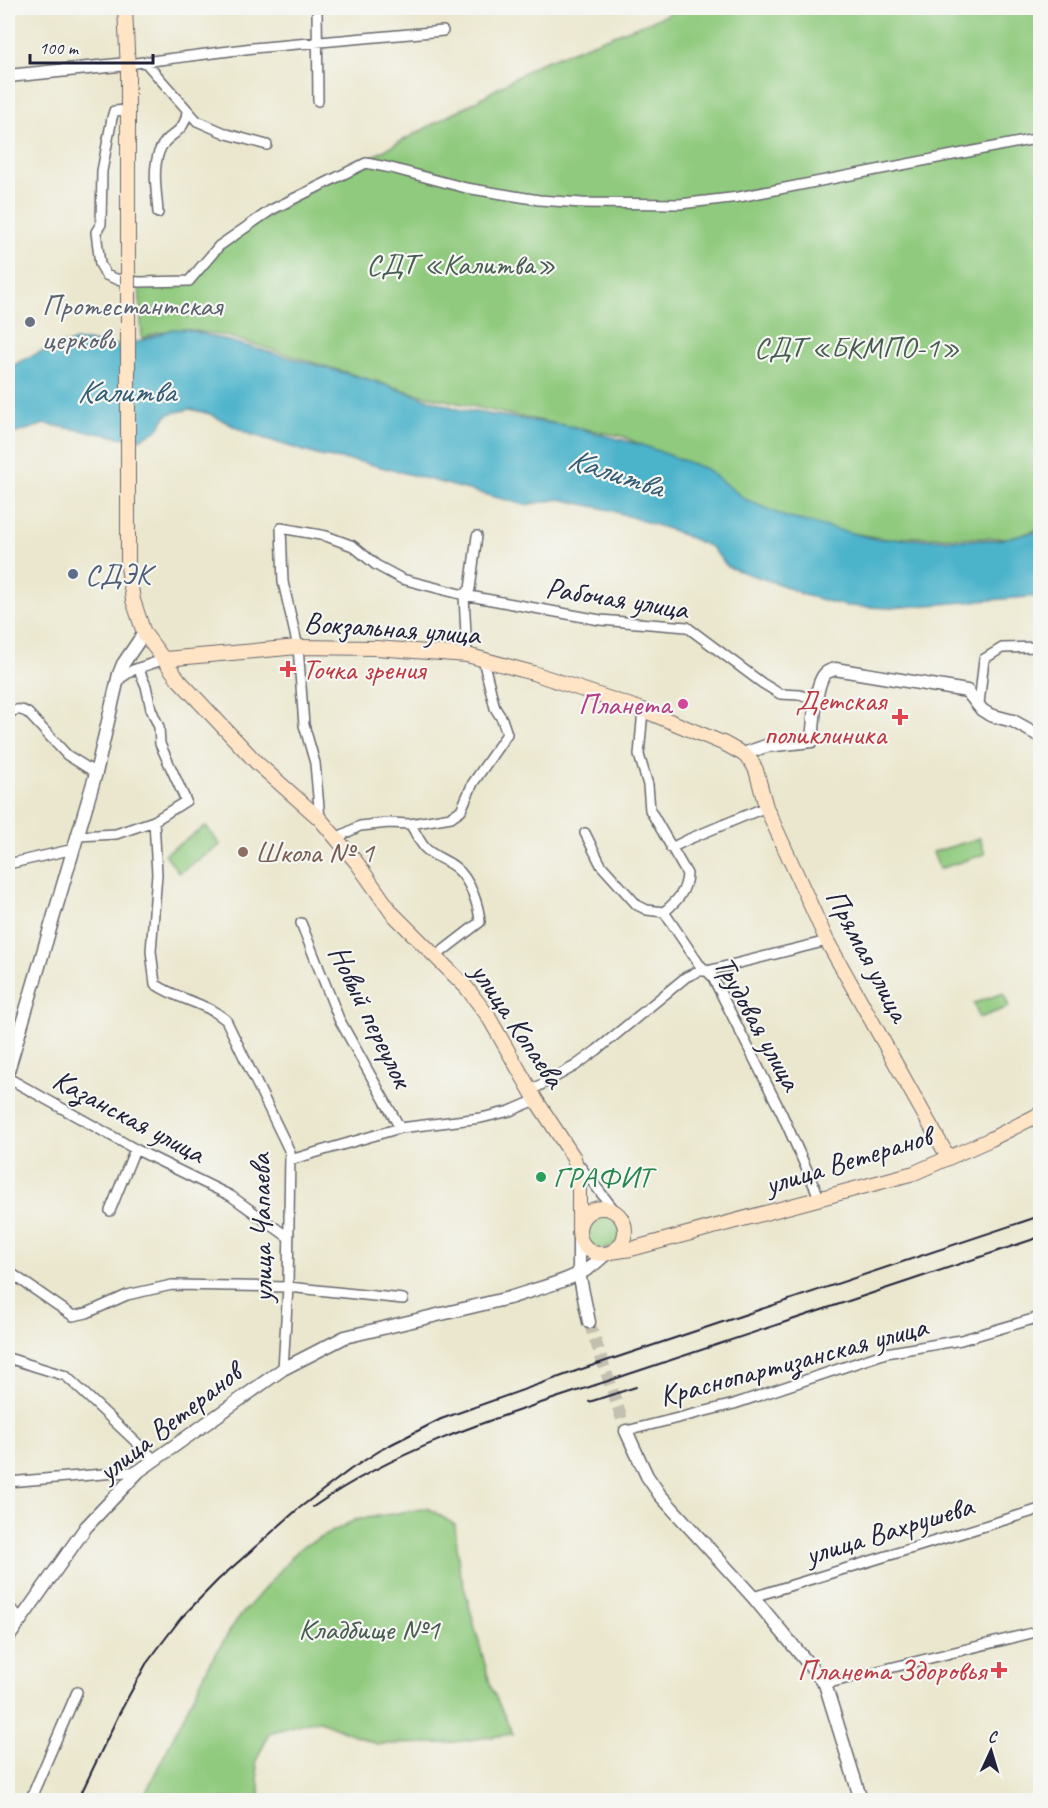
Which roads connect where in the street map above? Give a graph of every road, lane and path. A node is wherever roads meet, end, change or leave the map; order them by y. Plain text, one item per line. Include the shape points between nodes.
1 (125, 8) edge
2 (317, 8) edge
3 (443, 31) dead end
4 (318, 42) junction
5 (146, 63) junction
6 (128, 64) junction
7 (8, 76) edge
8 (318, 101) dead end
9 (128, 110) junction
10 (187, 111) junction
11 (1041, 138) edge
12 (267, 146) dead end
13 (158, 213) dead end
14 (477, 536) dead end
15 (464, 595) junction
16 (144, 633) junction
17 (297, 646) junction
18 (1041, 647) edge
19 (467, 655) junction
20 (165, 659) junction
21 (483, 660) junction
22 (138, 668) junction
23 (118, 680) junction
24 (816, 701) junction
25 (979, 704) junction
26 (643, 710) junction
27 (8, 714) edge
28 (1041, 736) edge
29 (743, 754) junction
30 (756, 770) joint
31 (96, 773) junction
32 (766, 807) junction
33 (320, 819) junction
34 (154, 821) junction
35 (410, 824) junction
36 (585, 832) dead end
37 (78, 836) junction
38 (336, 838) junction
39 (671, 848) junction
40 (74, 849) junction
41 (8, 864) edge
42 (664, 912) junction
43 (300, 923) dead end
44 (827, 941) junction
45 (436, 956) junction
46 (707, 971) junction
47 (13, 1033) edge
48 (8, 1071) edge
49 (8, 1078) edge
50 (533, 1095) junction
51 (1041, 1114) edge
52 (400, 1128) junction
53 (135, 1149) junction
54 (948, 1157) junction
55 (574, 1158) junction
56 (290, 1160) junction
57 (820, 1199) junction
58 (110, 1211) dead end
59 (621, 1219) junction
60 (579, 1231) junction
61 (288, 1237) junction
62 (664, 1240) junction
63 (609, 1252) junction
64 (8, 1271) edge
65 (579, 1273) junction
66 (288, 1287) junction
67 (403, 1299) dead end
68 (1041, 1317) edge
69 (589, 1322) tunnel mouth
70 (8, 1358) edge
71 (283, 1368) junction
72 (627, 1431) joint
73 (155, 1460) junction
74 (139, 1472) junction
75 (8, 1482) edge
76 (1041, 1509) edge
77 (753, 1598) junction
78 (8, 1607) edge
79 (21, 1617) junction
80 (1041, 1631) edge
81 (8, 1638) edge
82 (825, 1684) junction
83 (77, 1692) dead end
84 (30, 1800) edge
85 (861, 1800) edge

1 - 6 main road
2 - 4 street
3 - 4 street
4 - 5 street
4 - 8 street
5 - 6 street
5 - 10 street
6 - 7 street
6 - 9 main road
9 - 11 street via 114,111 112,118 102,171 101,224 96,232 100,264 106,275 139,282 189,281 219,246 271,210 366,163 466,188 539,200 680,204 740,197
9 - 16 main road, bridge via 128,567
10 - 12 street via 197,121
10 - 13 street via 184,126 160,151 155,171
14 - 15 street via 470,589
15 - 17 street, Рабочая улица via 402,579 353,546 326,536 281,528 284,582
15 - 19 street
15 - 24 street, Рабочая улица via 600,620 687,627 780,694
16 - 20 main road, улица Копаева
16 - 23 street via 123,664
17 - 19 main road, Вокзальная улица
17 - 20 main road, Вокзальная улица
17 - 33 street via 304,725 315,764
18 - 25 street via 1002,648 984,660
19 - 21 main road, Вокзальная улица
20 - 22 street
20 - 33 main road, улица Копаева via 179,680 257,763
21 - 26 main road, Вокзальная улица
21 - 35 street via 495,708 507,734 473,783 461,810 451,817
22 - 23 street
22 - 34 street via 159,728 160,744 186,801
23 - 31 street
24 - 25 street via 822,679 835,669 967,691
24 - 29 street via 812,741 766,746
25 - 28 street via 990,715 1013,721
26 - 29 main road, Вокзальная улица
26 - 39 street via 639,755 650,810
27 - 31 street via 14,710 28,713 67,755
29 - 30 main road, Вокзальная улица
30 - 32 main road, Прямая улица
31 - 37 street
32 - 39 street
32 - 44 main road, Прямая улица
33 - 38 main road, улица Копаева
34 - 37 street via 116,834
34 - 56 street, улица Чапаева via 157,874 151,951 155,984 213,1009 226,1020 290,1152
35 - 38 street via 360,826
35 - 45 street via 425,847 465,876 480,914 480,922
36 - 42 street via 602,864 637,905
37 - 40 street
38 - 45 main road, улица Копаева via 392,913
39 - 42 street via 687,874 686,886
40 - 41 street
40 - 47 street
42 - 46 street, Трудовая улица
43 - 52 street, Новый переулок via 339,1019
44 - 46 street
44 - 54 main road, Прямая улица
45 - 50 main road, улица Копаева via 488,1016
46 - 50 street via 686,977 597,1050
46 - 57 street, Трудовая улица via 782,1114
47 - 48 street
49 - 53 street, Казанская улица
50 - 52 street via 510,1111
50 - 55 main road, улица Копаева
51 - 54 main road, улица Ветеранов
52 - 56 street
53 - 58 street
53 - 61 street, Казанская улица via 231,1196
54 - 57 main road, улица Ветеранов via 914,1173
55 - 59 street
55 - 60 main road, улица Копаева via 579,1179
56 - 61 street, улица Чапаева
57 - 62 main road, улица Ветеранов
59 - 60 main road via 613,1212 599,1209 586,1215
59 - 62 main road via 633,1234
59 - 63 main road via 623,1239
60 - 63 main road via 589,1250
60 - 65 street
61 - 66 street, улица Чапаева
62 - 63 main road, улица Ветеранов
63 - 65 street, улица Ветеранов
64 - 66 street via 73,1316 126,1295 172,1285
65 - 69 street
65 - 71 street, улица Ветеранов via 509,1298 345,1337
66 - 67 street
66 - 71 street, улица Чапаева
68 - 72 street, Краснопартизанская улица via 961,1340 886,1353 734,1404
70 - 73 street via 66,1376
71 - 73 street, улица Ветеранов
72 - 77 street via 660,1495
73 - 74 street, улица Ветеранов
74 - 75 street
74 - 79 street, улица Ветеранов via 86,1527
76 - 77 street, улица Вахрушева
77 - 82 street
78 - 79 street
79 - 81 street, улица Ветеранов
80 - 82 street
82 - 85 street
83 - 84 street

